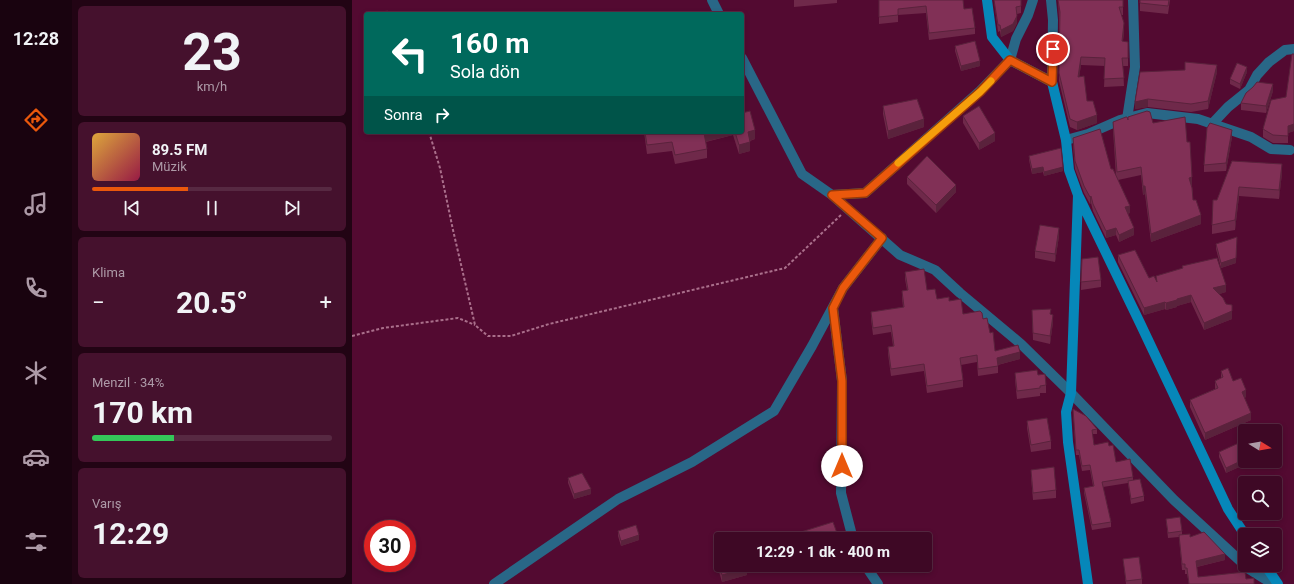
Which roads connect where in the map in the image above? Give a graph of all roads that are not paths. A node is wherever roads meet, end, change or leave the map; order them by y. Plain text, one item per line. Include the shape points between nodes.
1 (712, 0) edge
2 (987, 0) edge
3 (1033, 0) edge
4 (1051, 0) edge
5 (1133, 0) edge
6 (719, 12) edge
7 (1294, 49) edge
8 (1010, 60) junction
9 (744, 62) edge
10 (1052, 82) junction
11 (1127, 119) junction
12 (1212, 124) junction
13 (1066, 140) junction
14 (1290, 150) dead end
15 (832, 195) junction
16 (1078, 195) junction
17 (882, 238) junction
18 (833, 308) junction
19 (1071, 393) junction
20 (1240, 528) edge
21 (851, 532) edge
22 (870, 572) edge
23 (1270, 572) edge
24 (494, 584) edge
25 (878, 584) edge
26 (1088, 584) edge
27 (1273, 584) edge
28 (1278, 584) edge

1 - 6 street
2 - 8 street via 992,37
3 - 8 street
4 - 10 street
5 - 11 street via 1135,67
7 - 12 street via 1285,50 1269,62 1249,90
8 - 10 street
8 - 15 street via 980,92 865,193
9 - 15 street via 802,174
10 - 13 street
11 - 12 street via 1148,114 1198,119
11 - 13 street
12 - 14 street via 1250,137 1271,149
13 - 16 street via 1069,170
15 - 17 street
16 - 19 street
16 - 20 street via 1228,509
17 - 18 street via 843,288
17 - 19 street via 900,254 935,270 1021,344
18 - 21 street via 842,381 841,494
18 - 24 street via 774,411 692,462 618,499
19 - 26 street via 1066,412 1068,442
19 - 27 street via 1174,500 1249,569
22 - 25 street
23 - 28 street

